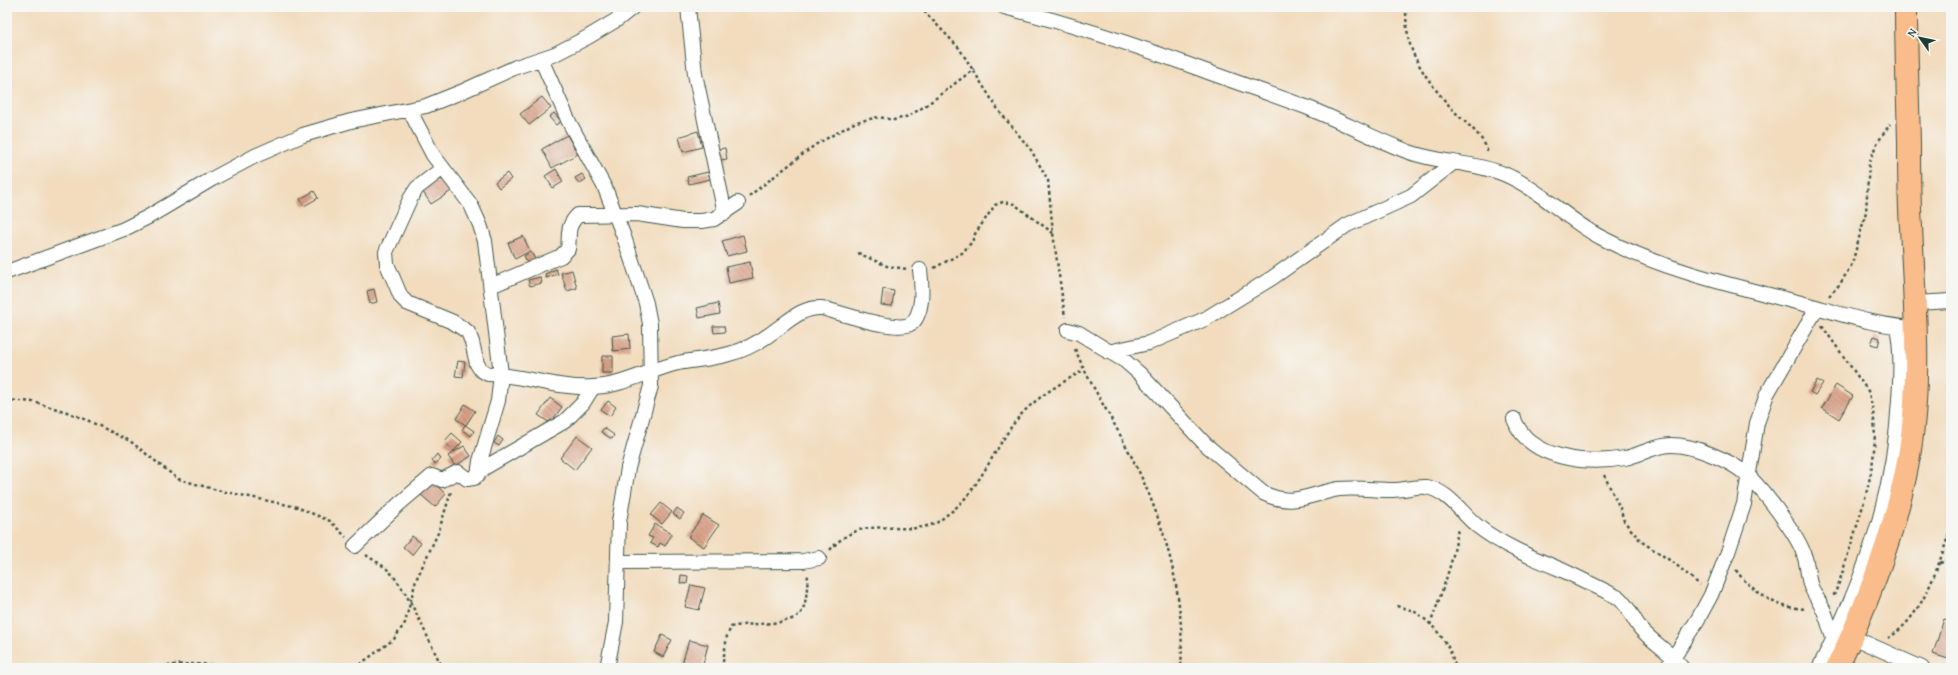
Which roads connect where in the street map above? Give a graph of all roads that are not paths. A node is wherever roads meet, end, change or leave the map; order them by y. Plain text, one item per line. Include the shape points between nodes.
1 (633, 7) edge
2 (688, 7) edge
3 (1004, 7) edge
4 (1906, 7) edge
5 (541, 59) junction
6 (410, 111) junction
7 (1453, 162) junction
8 (443, 168) junction
9 (738, 203) road end
10 (725, 213) junction
11 (615, 214) junction
12 (920, 270) road end
13 (7, 272) edge
14 (491, 286) junction
15 (1951, 301) edge
16 (1916, 303) junction
17 (1815, 311) junction
18 (1907, 327) junction
19 (1068, 330) dead end
20 (1108, 352) junction
21 (652, 371) junction
22 (501, 374) junction
23 (593, 387) junction
24 (1514, 419) dead end
25 (478, 475) junction
26 (1749, 476) junction
27 (355, 546) road end
28 (814, 559) road end
29 (618, 562) junction
30 (1843, 638) junction
31 (1675, 664) edge
32 (608, 668) edge
33 (1819, 668) edge
34 (1837, 668) edge
35 (1922, 668) edge

1 - 5 street via 588,37
2 - 10 street via 695,74
3 - 7 street via 1153,51 1304,107 1408,152
4 - 16 highway via 1910,226
5 - 6 street via 516,67 444,100
5 - 11 street via 569,122 605,188
6 - 8 street via 422,137
6 - 13 street via 351,121 304,135 255,156 124,229
7 - 17 street via 1488,169 1515,179 1576,223 1632,252
7 - 20 street via 1411,196 1347,225 1272,278 1205,319 1149,343
8 - 14 street via 471,205 480,225 485,241
8 - 22 street via 417,188 410,199 386,252 387,264 401,297 407,303 462,328 470,337 481,370 488,374
9 - 10 street
10 - 11 street via 714,219 683,221 654,215
11 - 14 street via 578,215 571,222 568,230 568,248 561,256
11 - 21 street via 646,303 650,324
12 - 21 street via 922,286 919,312 914,322 906,327 879,324 822,308 812,308 794,316 745,349
14 - 22 street
15 - 16 street
16 - 18 highway
17 - 18 street
17 - 26 street via 1767,394 1758,423
18 - 30 highway via 1913,421 1906,476 1873,585
19 - 20 street via 1079,333
20 - 31 street via 1125,362 1152,385 1185,424 1239,475 1263,493 1286,501 1338,489 1400,490 1424,487 1436,490 1495,538 1619,598 1626,604 1640,628
21 - 23 street via 613,384
21 - 29 street via 651,386 628,468 619,522
22 - 23 street via 547,383
22 - 25 street via 498,401
23 - 25 street via 565,421 484,468
24 - 26 street via 1518,430 1543,451 1581,460 1598,460 1625,458 1670,445 1688,447 1708,453
25 - 27 street via 467,479 455,472 442,480 432,476 398,504
26 - 30 street via 1780,514 1800,546 1811,587 1824,612
26 - 31 street via 1744,504 1711,595
28 - 29 street
29 - 32 street via 616,622
30 - 33 street
30 - 34 highway
30 - 35 street

